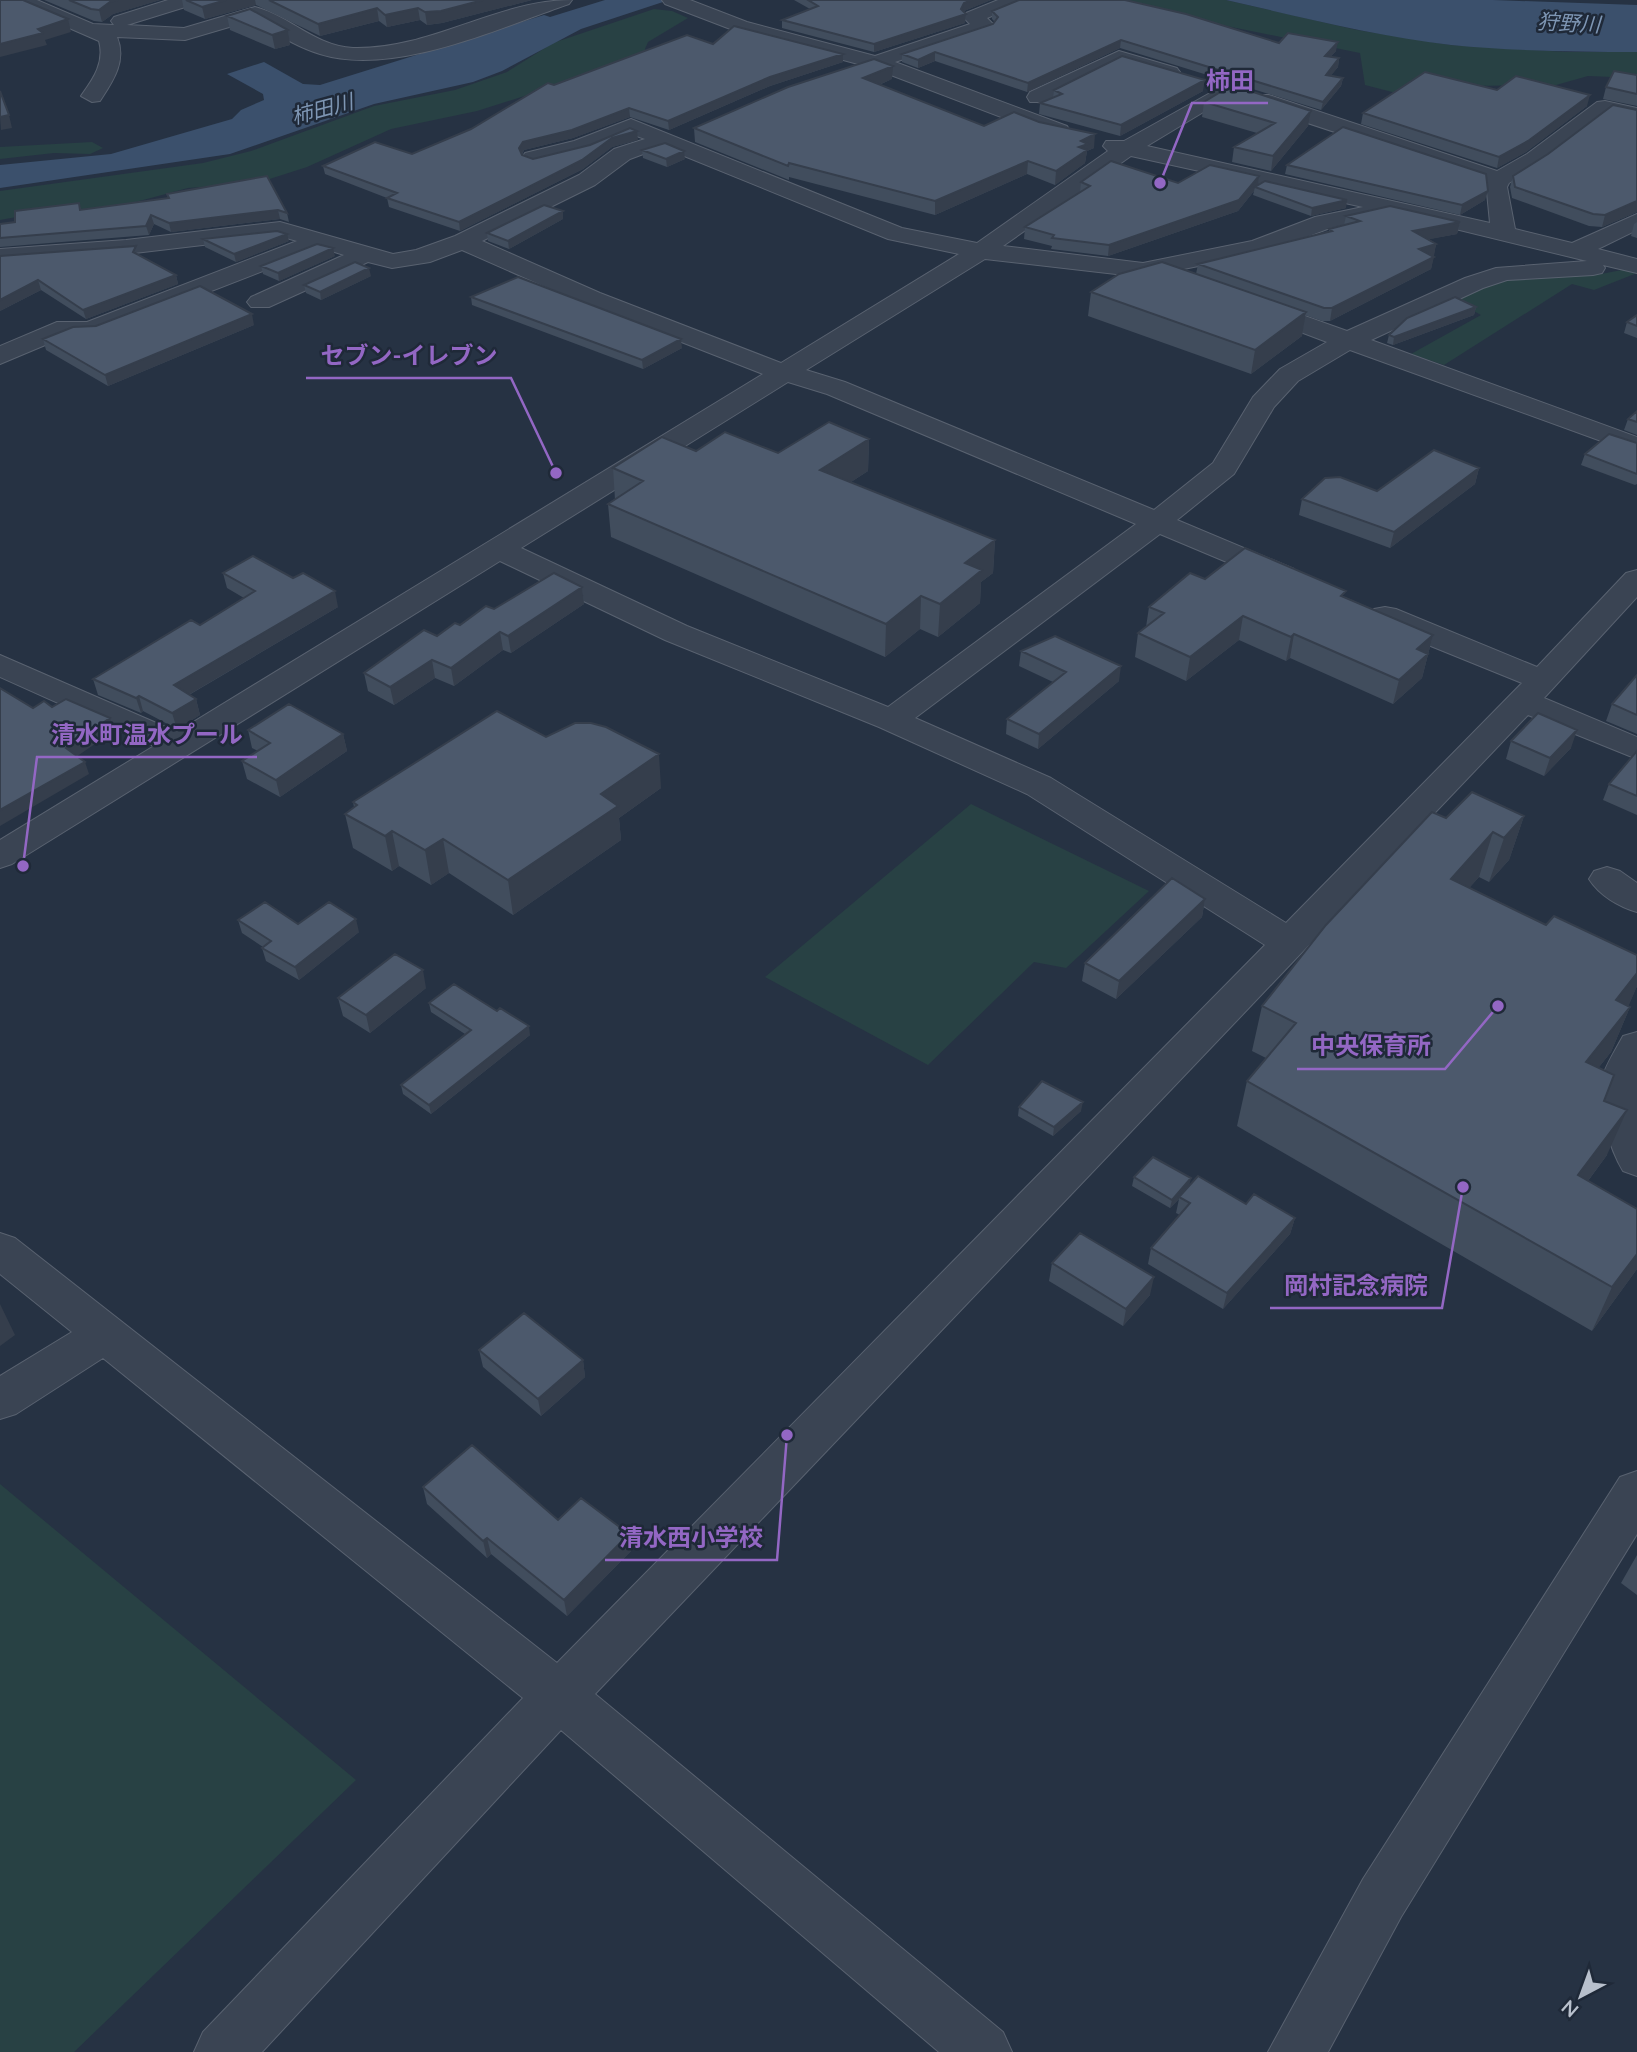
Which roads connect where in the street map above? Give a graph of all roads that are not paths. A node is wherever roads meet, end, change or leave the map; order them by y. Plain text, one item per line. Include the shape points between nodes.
1 (58, 0) edge
2 (188, 0) edge
3 (562, 0) edge
4 (673, 0) edge
5 (1015, 0) edge
6 (28, 3) edge
7 (93, 30) junction
8 (875, 62) junction
9 (834, 75) edge
10 (1228, 89) junction
11 (92, 96) dead end
12 (1038, 97) dead end
13 (1637, 114) edge
14 (699, 129) edge
15 (670, 141) junction
16 (1126, 149) junction
17 (533, 158) edge
18 (1499, 179) junction
19 (1392, 206) junction
20 (1637, 221) edge
21 (1504, 233) junction
22 (322, 240) junction
23 (463, 241) junction
24 (1577, 250) junction
25 (981, 251) junction
26 (368, 253) junction
27 (0, 256) edge
28 (1633, 265) edge
29 (1143, 270) junction
30 (1209, 289) edge
31 (1234, 299) edge
32 (260, 302) dead end
33 (1347, 341) junction
34 (0, 356) edge
35 (787, 371) junction
36 (1637, 446) edge
37 (1156, 523) junction
38 (499, 549) junction
39 (1637, 579) edge
40 (1310, 586) edge
41 (1362, 607) edge
42 (0, 665) edge
43 (1532, 691) junction
44 (891, 720) junction
45 (179, 746) junction
46 (1637, 749) edge
47 (0, 856) edge
48 (1607, 879) dead end
49 (1637, 900) edge
50 (1288, 943) junction
51 (1637, 1046) edge
52 (1637, 1160) edge
53 (0, 1250) edge
54 (104, 1335) junction
55 (0, 1401) edge
56 (1635, 1500) edge
57 (559, 1696) junction
58 (223, 2052) edge
59 (983, 2052) edge
60 (1297, 2052) edge

1 - 6 street
2 - 7 street
3 - 7 street via 402,50 362,54 325,50 255,13 185,34
4 - 8 street via 740,26
5 - 8 street via 973,17 985,26
6 - 7 street
7 - 11 street via 108,38 112,50 111,63
8 - 9 street
8 - 16 street via 1010,115
10 - 12 street via 1119,57
10 - 16 street
10 - 18 street
13 - 18 street via 1605,107 1535,159
14 - 15 street
15 - 17 street via 631,125 582,146
15 - 23 street via 622,153 587,180
15 - 25 street via 896,234
16 - 19 street
16 - 25 street
18 - 21 street via 1496,187
19 - 21 street
19 - 29 street via 1323,222 1258,247
20 - 24 street
21 - 24 street
22 - 26 street
22 - 27 street via 280,229
22 - 34 street via 89,330 66,327
23 - 26 street via 404,261
23 - 35 street via 591,298
24 - 28 street
25 - 29 street
25 - 35 street
26 - 32 street
28 - 33 street via 1505,274 1474,283
29 - 30 street
31 - 33 street
33 - 36 street
33 - 37 street via 1274,388 1224,468
35 - 37 street
35 - 38 street
37 - 40 street
37 - 44 street
38 - 44 street via 676,634
38 - 45 street
39 - 43 street
41 - 43 street
42 - 45 street
43 - 46 street
43 - 50 street
44 - 50 street via 1039,786
45 - 47 street
48 - 49 street
50 - 57 street
51 - 52 street via 1620,1082 1624,1121
53 - 54 street
54 - 55 street
54 - 57 street
56 - 60 street via 1382,1898
57 - 58 street
57 - 59 street

